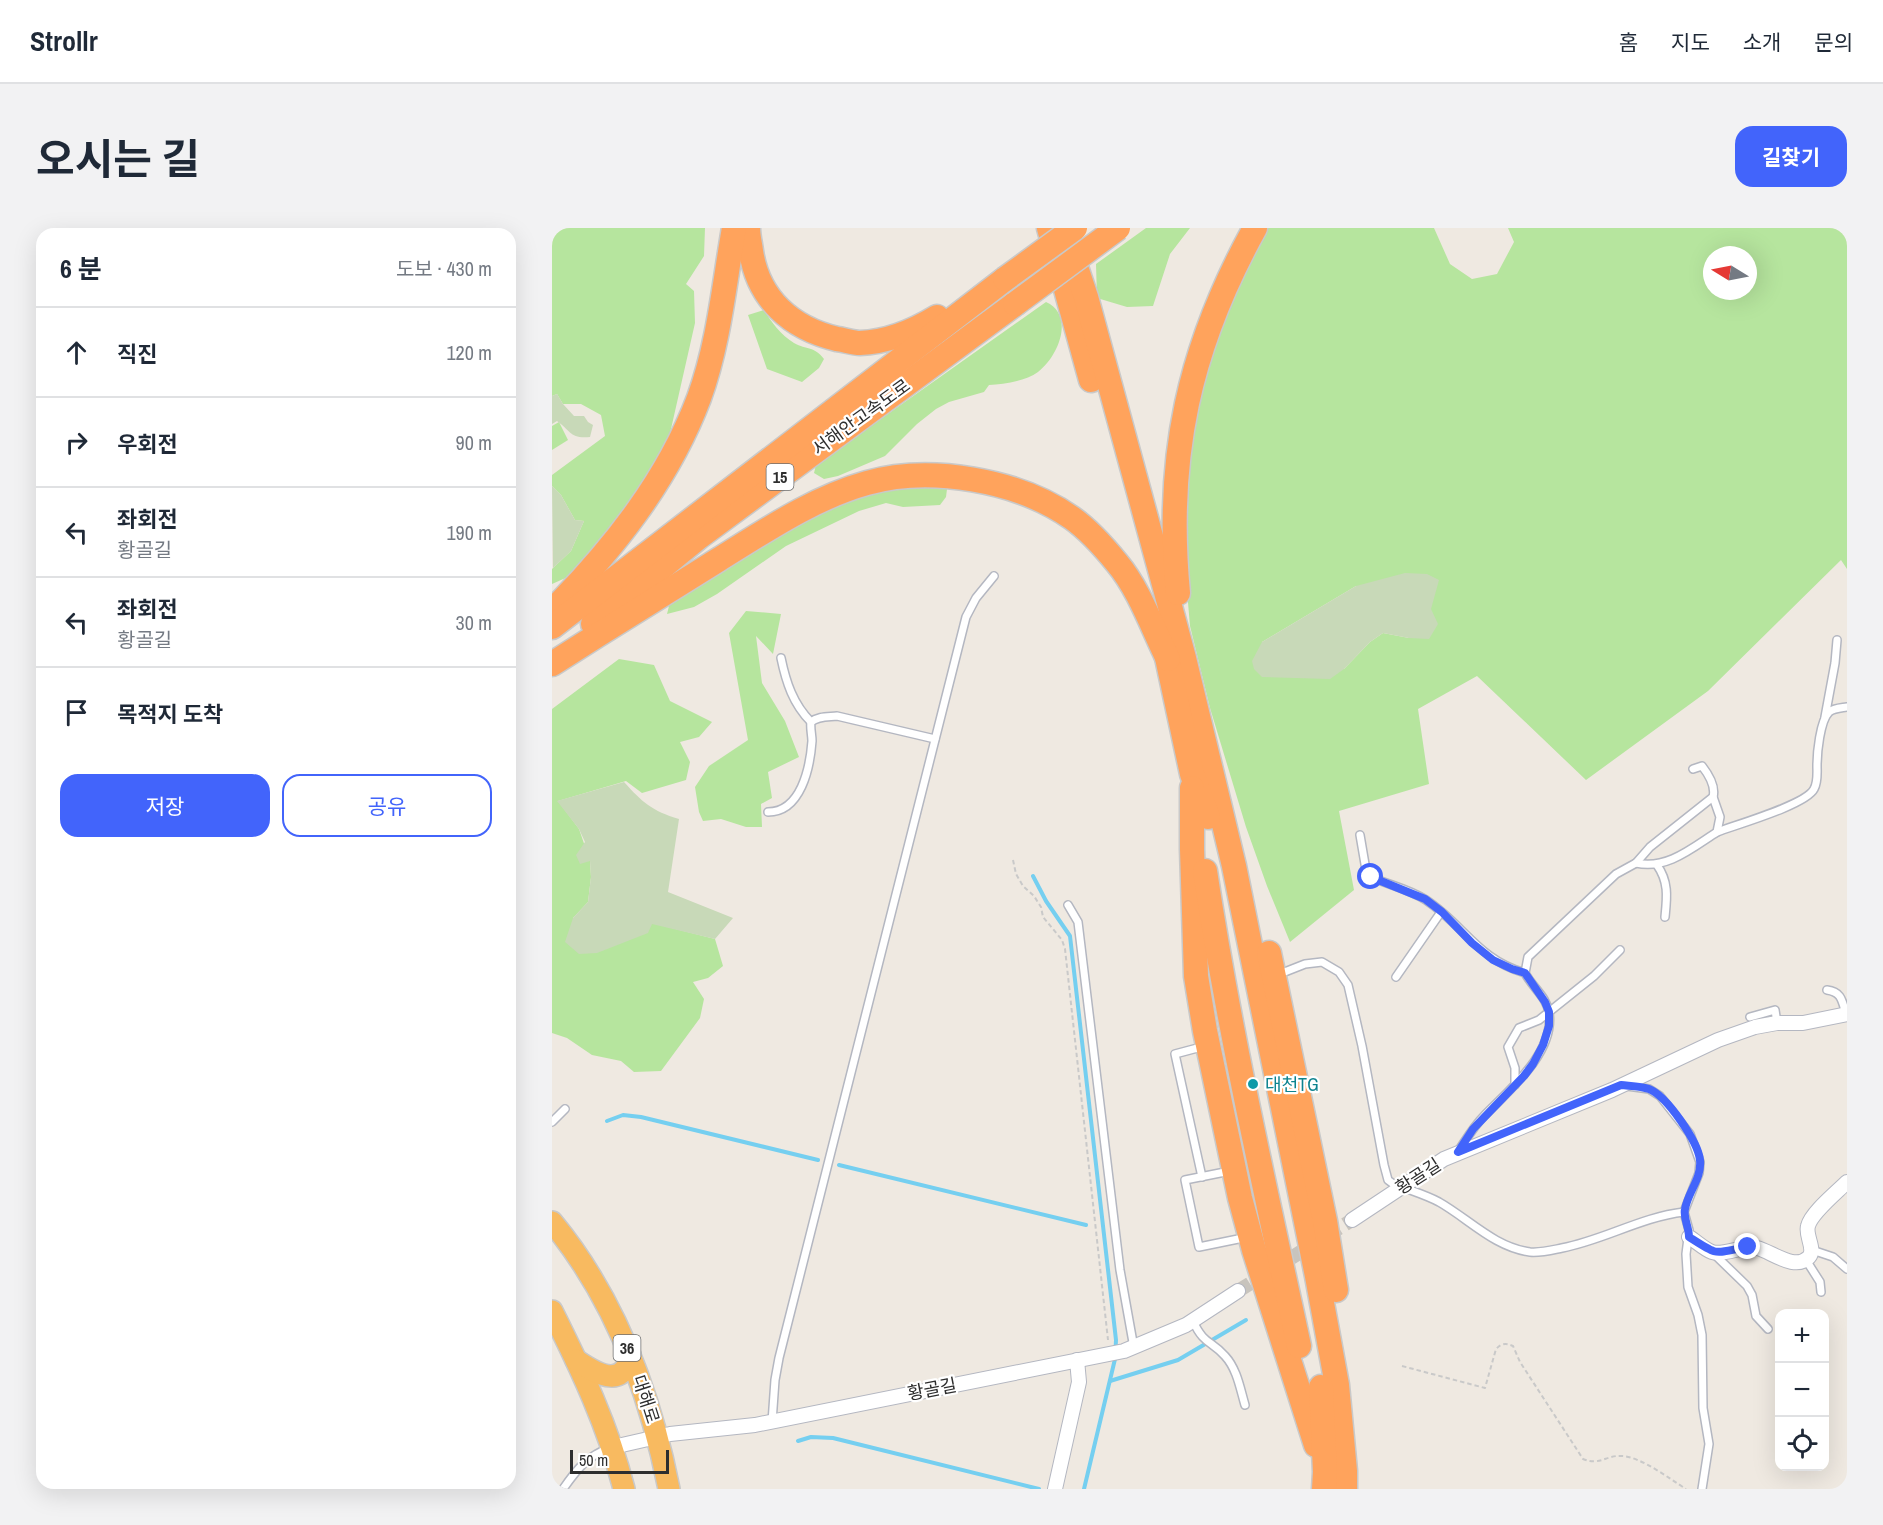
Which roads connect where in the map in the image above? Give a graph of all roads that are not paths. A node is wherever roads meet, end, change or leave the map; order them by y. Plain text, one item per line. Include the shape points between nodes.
1 (734, 228) edge
2 (748, 228) edge
3 (1049, 228) edge
4 (1063, 228) edge
5 (1075, 228) edge
6 (1118, 228) edge
7 (1256, 228) edge
8 (1005, 279) junction
9 (994, 576) dead end
10 (552, 611) edge
11 (552, 627) edge
12 (1837, 640) dead end
13 (781, 658) dead end
14 (552, 659) edge
15 (1176, 659) junction
16 (552, 664) edge
17 (1847, 707) edge
18 (1824, 720) junction
19 (811, 722) junction
20 (935, 739) junction
21 (1693, 768) dead end
22 (1192, 774) junction
23 (1217, 795) junction
24 (1713, 797) junction
25 (768, 812) dead end
26 (1717, 832) junction
27 (1360, 835) dead end
28 (1636, 863) junction
29 (1657, 865) junction
30 (1068, 905) dead end
31 (1442, 912) junction
32 (1665, 916) dead end
33 (1620, 950) dead end
34 (1525, 973) junction
35 (1274, 976) junction
36 (1396, 977) dead end
37 (1827, 990) dead end
38 (1549, 1012) junction
39 (1846, 1014) edge
40 (1750, 1017) dead end
41 (1777, 1023) junction
42 (1208, 1046) junction
43 (1515, 1085) junction
44 (1621, 1085) junction
45 (565, 1109) dead end
46 (552, 1122) edge
47 (1458, 1152) junction
48 (1234, 1170) junction
49 (1202, 1177) junction
50 (1847, 1182) edge
51 (1400, 1187) junction
52 (1684, 1212) junction
53 (1352, 1220) tunnel mouth
54 (552, 1221) edge
55 (1250, 1236) junction
56 (1689, 1237) junction
57 (1712, 1252) junction
58 (1809, 1255) junction
59 (1847, 1269) edge
60 (1238, 1291) tunnel mouth
61 (1821, 1292) dead end
62 (552, 1311) edge
63 (1193, 1321) junction
64 (1768, 1329) dead end
65 (1129, 1350) junction
66 (630, 1355) junction
67 (576, 1359) junction
68 (1077, 1360) junction
69 (1245, 1405) dead end
70 (772, 1422) junction
71 (658, 1437) junction
72 (613, 1447) junction
73 (1335, 1480) edge
74 (563, 1489) edge
75 (624, 1489) edge
76 (669, 1489) edge
77 (1055, 1489) edge
78 (1702, 1489) edge

1 - 10 highway via 716,340 699,397 677,448 619,538
2 - 8 highway via 754,270 767,296 789,318 818,334 857,343 886,340 922,326
3 - 15 highway via 1131,519
4 - 15 highway via 1086,297
5 - 8 highway, 서해안고속도로 / 15, bridge
6 - 14 highway, 서해안고속도로 / 15, bridge via 699,537
7 - 15 highway via 1210,321 1181,424 1175,486
8 - 11 highway, 서해안고속도로 / 15
9 - 20 lane via 969,609
12 - 18 lane
13 - 19 lane via 793,697
15 - 16 highway via 1119,565 1072,518 1016,490 986,482 908,476 869,482 808,507
15 - 22 highway
15 - 23 highway
17 - 18 lane via 1830,712
18 - 26 lane via 1814,790 1781,809
19 - 20 lane via 837,716
19 - 25 lane via 812,738 802,785 792,803
20 - 70 lane via 779,1358
21 - 24 lane via 1701,766 1706,772 1715,790
22 - 42 highway via 1196,976
22 - 73 highway via 1219,854 1292,1218
23 - 35 highway via 1237,839
23 - 73 highway via 1252,952 1337,1385
24 - 26 lane via 1720,817
24 - 28 lane via 1650,847
26 - 29 lane
27 - 31 lane via 1366,870 1371,877 1425,899
28 - 29 lane
28 - 34 lane via 1616,874 1537,947 1528,957
29 - 32 lane via 1667,891
30 - 65 lane via 1077,922
31 - 34 lane via 1493,960
31 - 36 lane
33 - 38 lane
34 - 38 lane
35 - 51 lane via 1322,962 1339,972 1348,985 1384,1165 1388,1180
35 - 73 highway via 1325,1221 1339,1312 1348,1417
37 - 39 lane via 1841,996
38 - 43 lane via 1543,1045
38 - 43 lane via 1533,1024 1518,1028 1508,1047 1515,1068
39 - 41 street, 황골길 via 1803,1023
40 - 41 lane via 1775,1010
41 - 44 street, 황골길 via 1718,1040
42 - 48 highway
42 - 49 lane via 1175,1054
43 - 47 lane via 1473,1129
44 - 47 street, 황골길
44 - 52 lane via 1649,1089 1660,1096 1690,1134 1700,1173
45 - 46 lane
47 - 51 street, 황골길
48 - 49 lane
48 - 55 highway
49 - 55 lane via 1185,1180 1199,1247
50 - 58 street via 1810,1219
51 - 52 lane via 1439,1202 1488,1236 1531,1252 1577,1245 1651,1219
51 - 53 street, 황골길
52 - 56 lane
54 - 66 highway, 대해로 / 36 via 587,1269
55 - 73 highway via 1266,1294
56 - 57 street
56 - 78 lane via 1686,1272 1702,1335 1703,1408 1709,1444
57 - 58 street via 1748,1247 1790,1261
57 - 64 lane via 1747,1286 1756,1316
58 - 59 lane via 1833,1257
58 - 61 lane
60 - 63 street, 황골길
62 - 67 highway
63 - 65 street, 황골길
63 - 69 lane via 1207,1342 1229,1361
65 - 68 street, 황골길
66 - 67 highway via 626,1369 608,1376 592,1371
66 - 71 highway, 대해로 / 36
67 - 72 highway
68 - 70 street, 황골길
68 - 77 street via 1079,1382
70 - 71 street, 황골길
71 - 72 street, 황골길
71 - 76 highway, 대해로 / 36
72 - 74 lane via 585,1461
72 - 75 highway

